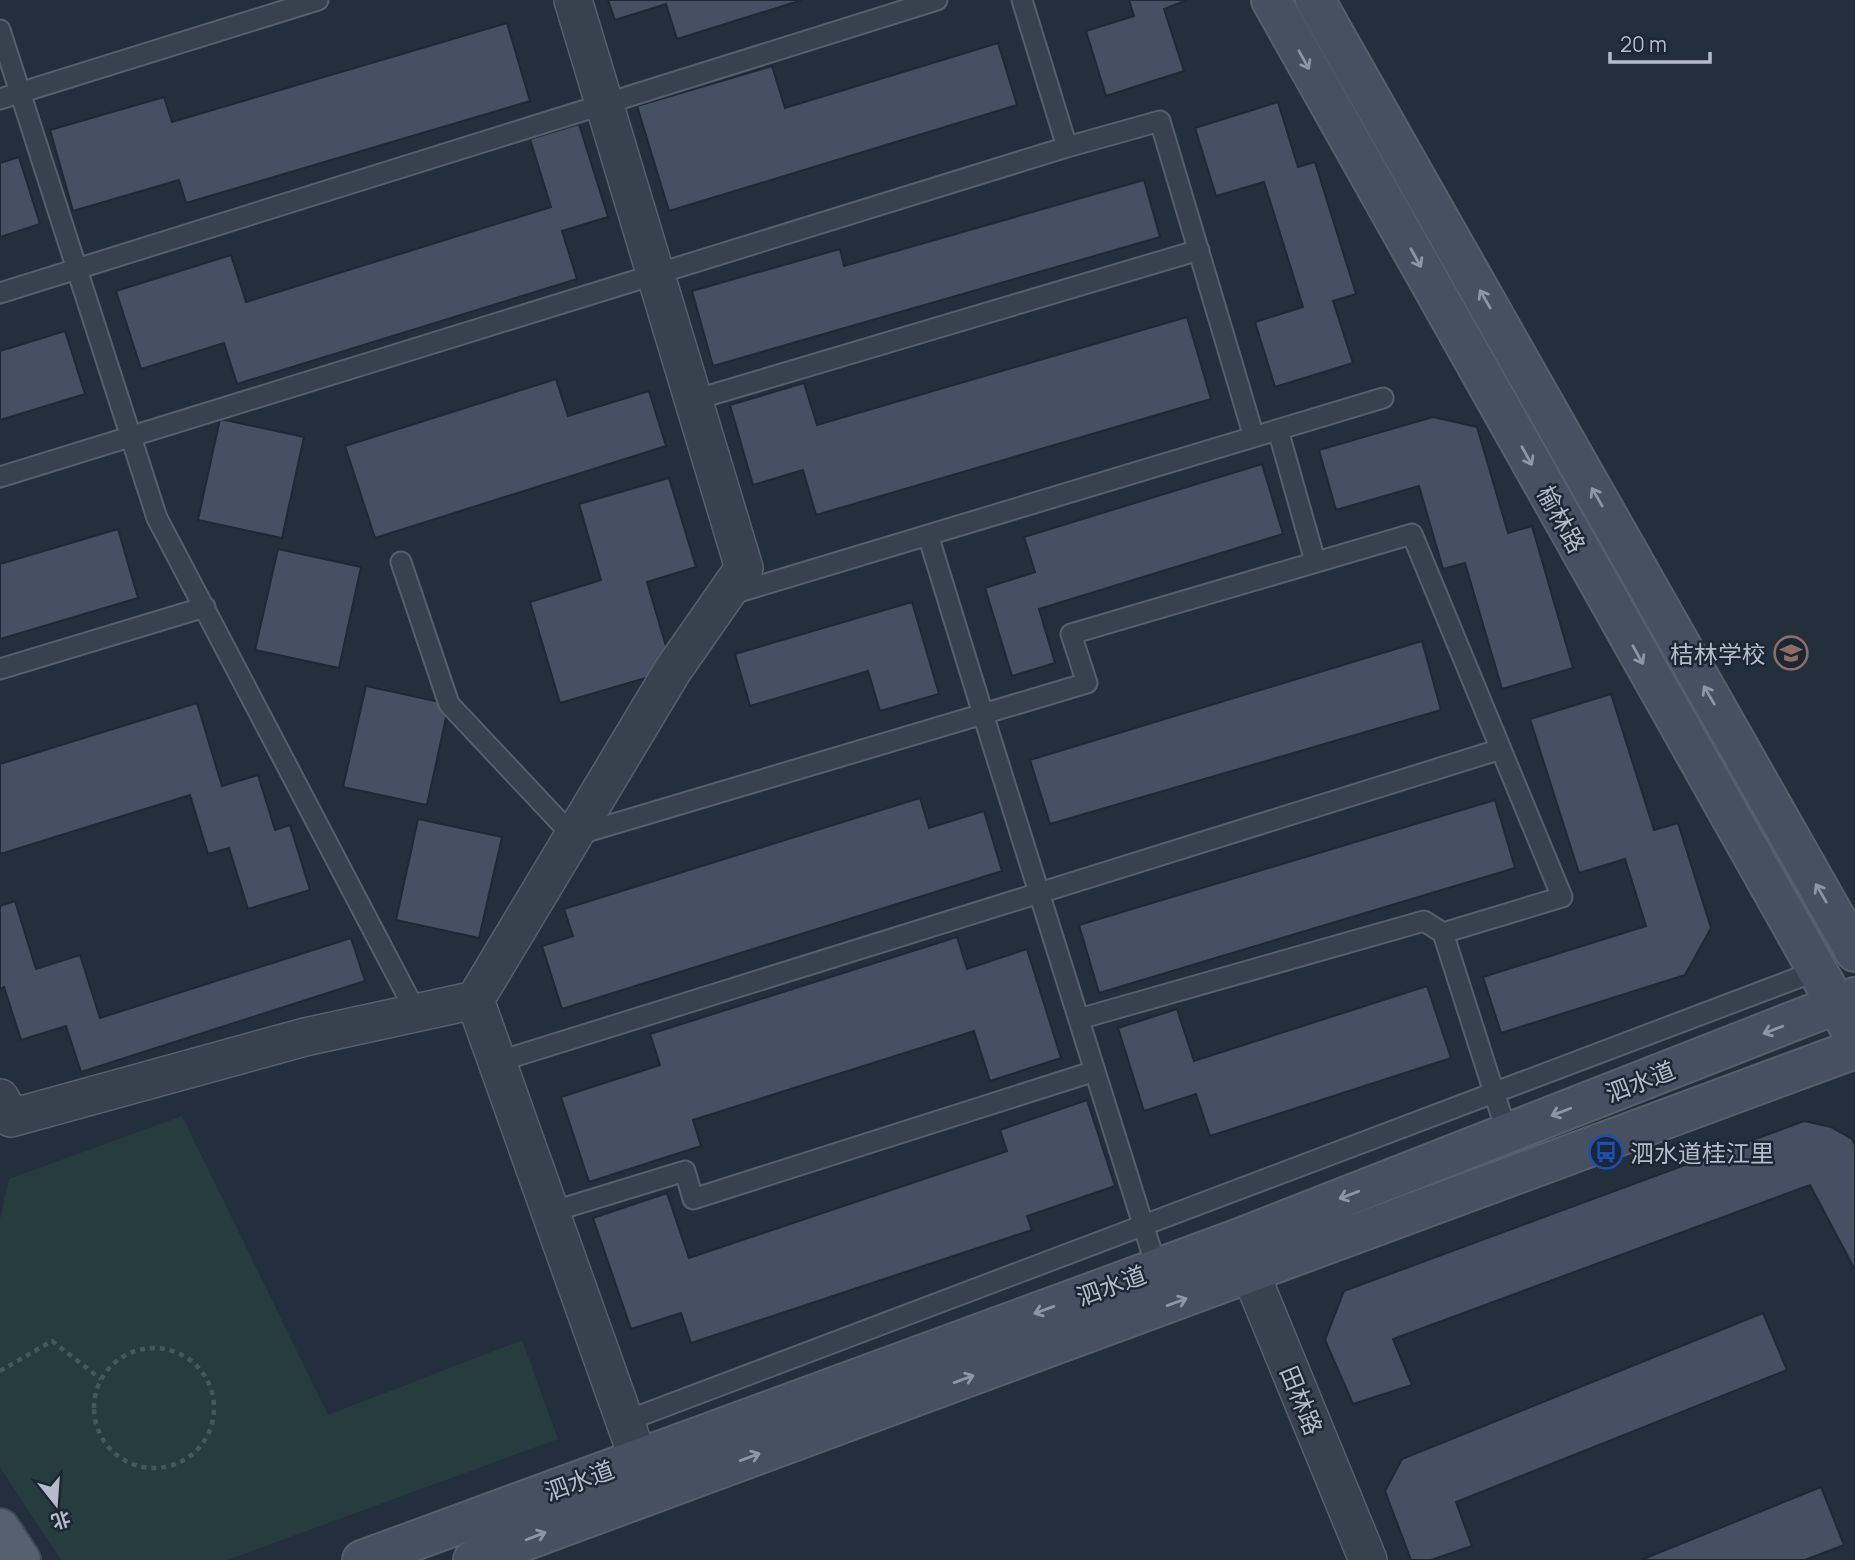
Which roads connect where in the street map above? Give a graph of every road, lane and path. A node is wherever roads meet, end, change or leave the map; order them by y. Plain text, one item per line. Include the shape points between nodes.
1 (318, 0) edge
2 (573, 0) edge
3 (937, 0) edge
4 (1022, 0) edge
5 (1271, 0) edge
6 (1315, 0) edge
7 (0, 30) edge
8 (20, 92) junction
9 (0, 99) edge
10 (605, 104) junction
11 (1067, 147) junction
12 (1199, 250) junction
13 (77, 269) junction
14 (656, 274) junction
15 (0, 293) edge
16 (1383, 398) dead end
17 (694, 400) junction
18 (1278, 430) junction
19 (131, 436) junction
20 (1254, 437) junction
21 (0, 477) edge
22 (928, 536) junction
23 (1315, 561) junction
24 (401, 562) dead end
25 (727, 595) junction
26 (205, 607) junction
27 (0, 669) edge
28 (983, 714) junction
29 (1501, 749) junction
30 (573, 836) junction
31 (1039, 893) junction
32 (1443, 933) junction
33 (1855, 952) edge
34 (1816, 971) junction
35 (475, 1000) junction
36 (1846, 1001) edge
37 (416, 1012) junction
38 (1079, 1019) junction
39 (1855, 1038) edge
40 (1855, 1049) edge
41 (497, 1062) junction
42 (1095, 1071) junction
43 (1494, 1095) junction
44 (0, 1098) edge
45 (1507, 1133) junction
46 (551, 1212) junction
47 (1144, 1227) junction
48 (1237, 1239) junction
49 (1157, 1269) junction
50 (1251, 1275) junction
51 (0, 1371) edge
52 (101, 1379) junction
53 (626, 1422) junction
54 (639, 1458) junction
55 (650, 1493) junction
56 (0, 1528) edge
57 (21, 1560) edge
58 (362, 1560) edge
59 (472, 1560) edge
60 (1368, 1560) edge

1 - 8 lane
2 - 10 street
3 - 10 lane
4 - 11 lane
5 -> 34 street, 榆林路
33 -> 6 street, 榆林路
7 - 8 lane
8 - 9 lane
8 - 13 lane
10 - 13 lane
10 - 14 street
11 - 12 lane via 1160,121
11 - 14 lane
12 - 17 lane
12 - 20 lane
13 - 15 lane
13 - 19 lane
14 - 17 street
14 - 19 lane
16 - 18 lane
17 - 25 street via 744,568
18 - 20 lane
18 - 23 lane
19 - 21 lane
19 - 26 lane via 158,518
20 - 22 lane
22 - 25 lane
22 - 28 lane
23 - 28 lane via 1071,634 1087,683
23 - 29 lane via 1412,534
24 - 30 lane via 449,704
25 - 30 street via 673,670
26 - 27 lane
26 - 37 lane
28 - 30 lane
28 - 31 lane
29 - 31 lane
29 - 32 lane via 1562,897
30 - 35 street
31 - 38 lane
31 - 41 lane
32 - 38 lane via 1424,921
32 - 43 lane
34 - 36 street, 榆林路
34 - 43 lane
35 - 37 street
35 - 41 street
36 - 39 street, 榆林路
36 -> 45 street, 泗水道
37 - 44 street via 305,1037 11,1118
38 - 42 lane
40 - 50 street, 泗水道
41 - 46 street
42 - 46 lane via 694,1199 685,1171
42 - 47 lane
43 - 45 lane
43 - 47 lane
45 -> 48 street, 泗水道
46 - 53 street
47 - 49 lane
47 - 53 lane
48 - 49 street, 泗水道
48 - 50 street, 田林路
49 -> 54 street, 泗水道
55 -> 50 street, 泗水道
50 - 60 street, 田林路
51 - 52 path via 52,1341
52 - 52 path via 94,1408 99,1435 128,1463 168,1467 187,1459 202,1445 215,1406 200,1369 185,1357 167,1349 147,1348 129,1353
53 - 54 street
54 - 55 street
54 - 58 street, 泗水道
59 -> 55 street, 泗水道
56 - 57 main road

